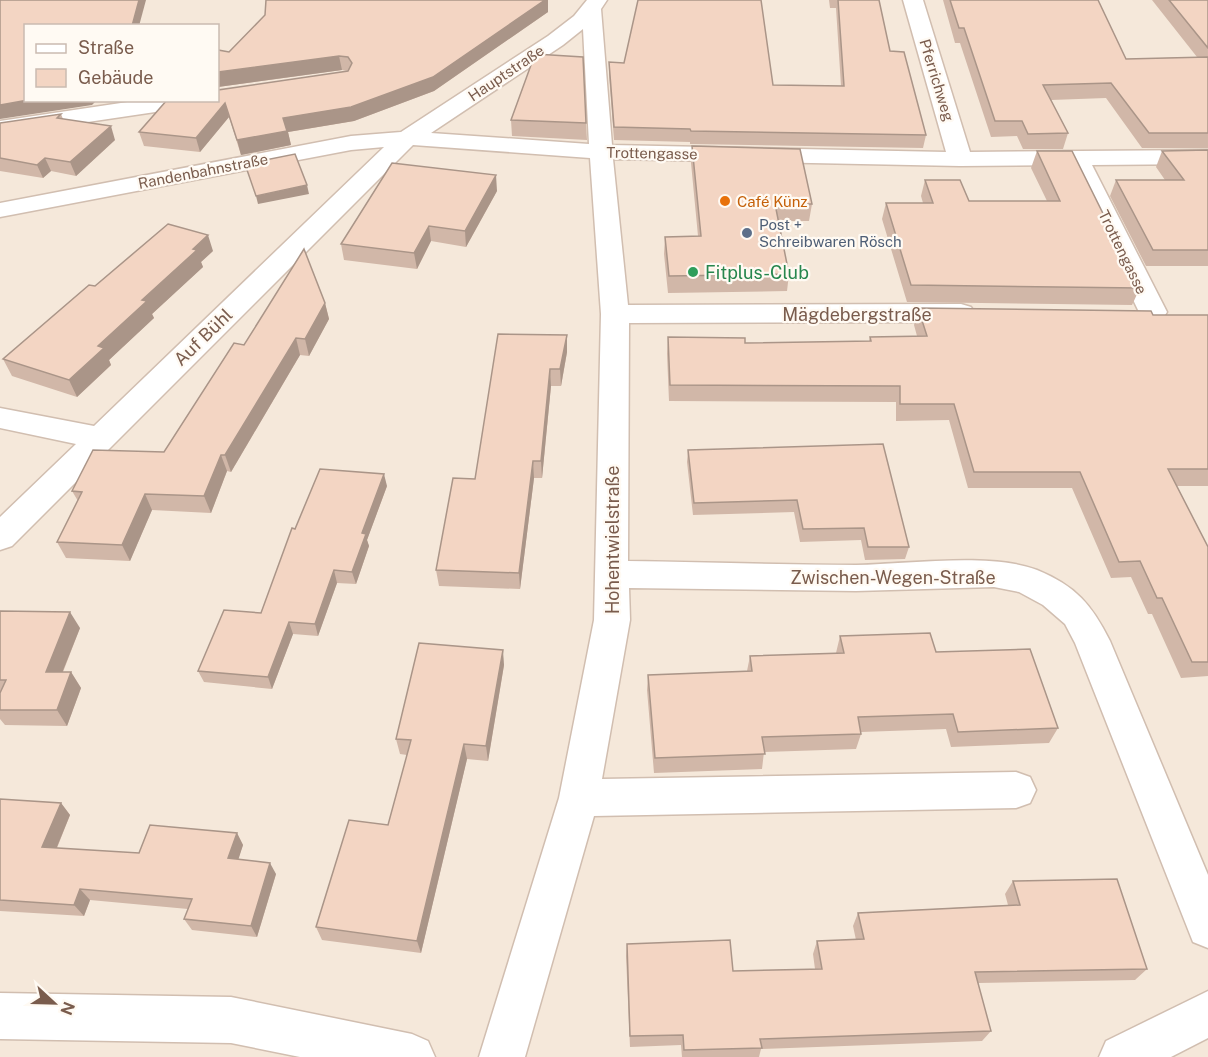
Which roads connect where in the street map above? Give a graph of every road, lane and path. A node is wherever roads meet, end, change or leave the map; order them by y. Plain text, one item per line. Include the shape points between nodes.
1 (913, 0) edge
2 (595, 5) edge
3 (176, 102) edge
4 (0, 128) edge
5 (407, 138) junction
6 (601, 152) junction
7 (1208, 157) edge
8 (960, 159) junction
9 (1077, 159) junction
10 (0, 210) edge
11 (615, 314) junction
12 (992, 314) edge
13 (1122, 316) edge
14 (0, 418) edge
15 (100, 438) junction
16 (0, 537) edge
17 (610, 574) junction
18 (1016, 790) dead end
19 (579, 798) junction
20 (1208, 927) edge
21 (1208, 1014) edge
22 (0, 1016) edge
23 (412, 1057) edge
24 (502, 1057) edge
25 (1122, 1057) edge

1 - 8 street, Pferrichweg
2 - 5 street, Hauptstraße via 552,42
2 - 6 street, Hohentwielstraße
3 - 4 street
5 - 6 street, Trottengasse
5 - 10 street, Randenbahnstraße via 351,143
5 - 15 street, Auf Bühl
6 - 8 street, Trottengasse
6 - 11 street, Hohentwielstraße
7 - 9 street, Trottengasse
8 - 9 street, Trottengasse
9 - 13 street, Trottengasse via 1164,315
11 - 12 street, Mägdebergstraße
11 - 17 street, Hohentwielstraße
14 - 15 street
15 - 16 street, Auf Bühl
17 - 19 street, Hohentwielstraße via 612,620
17 - 20 street, Zwischen-Wegen-Straße via 856,578 994,574 1026,580 1055,595 1077,614 1092,640
18 - 19 street
19 - 24 street, Hohentwielstraße
21 - 25 street
22 - 23 street via 231,1020

